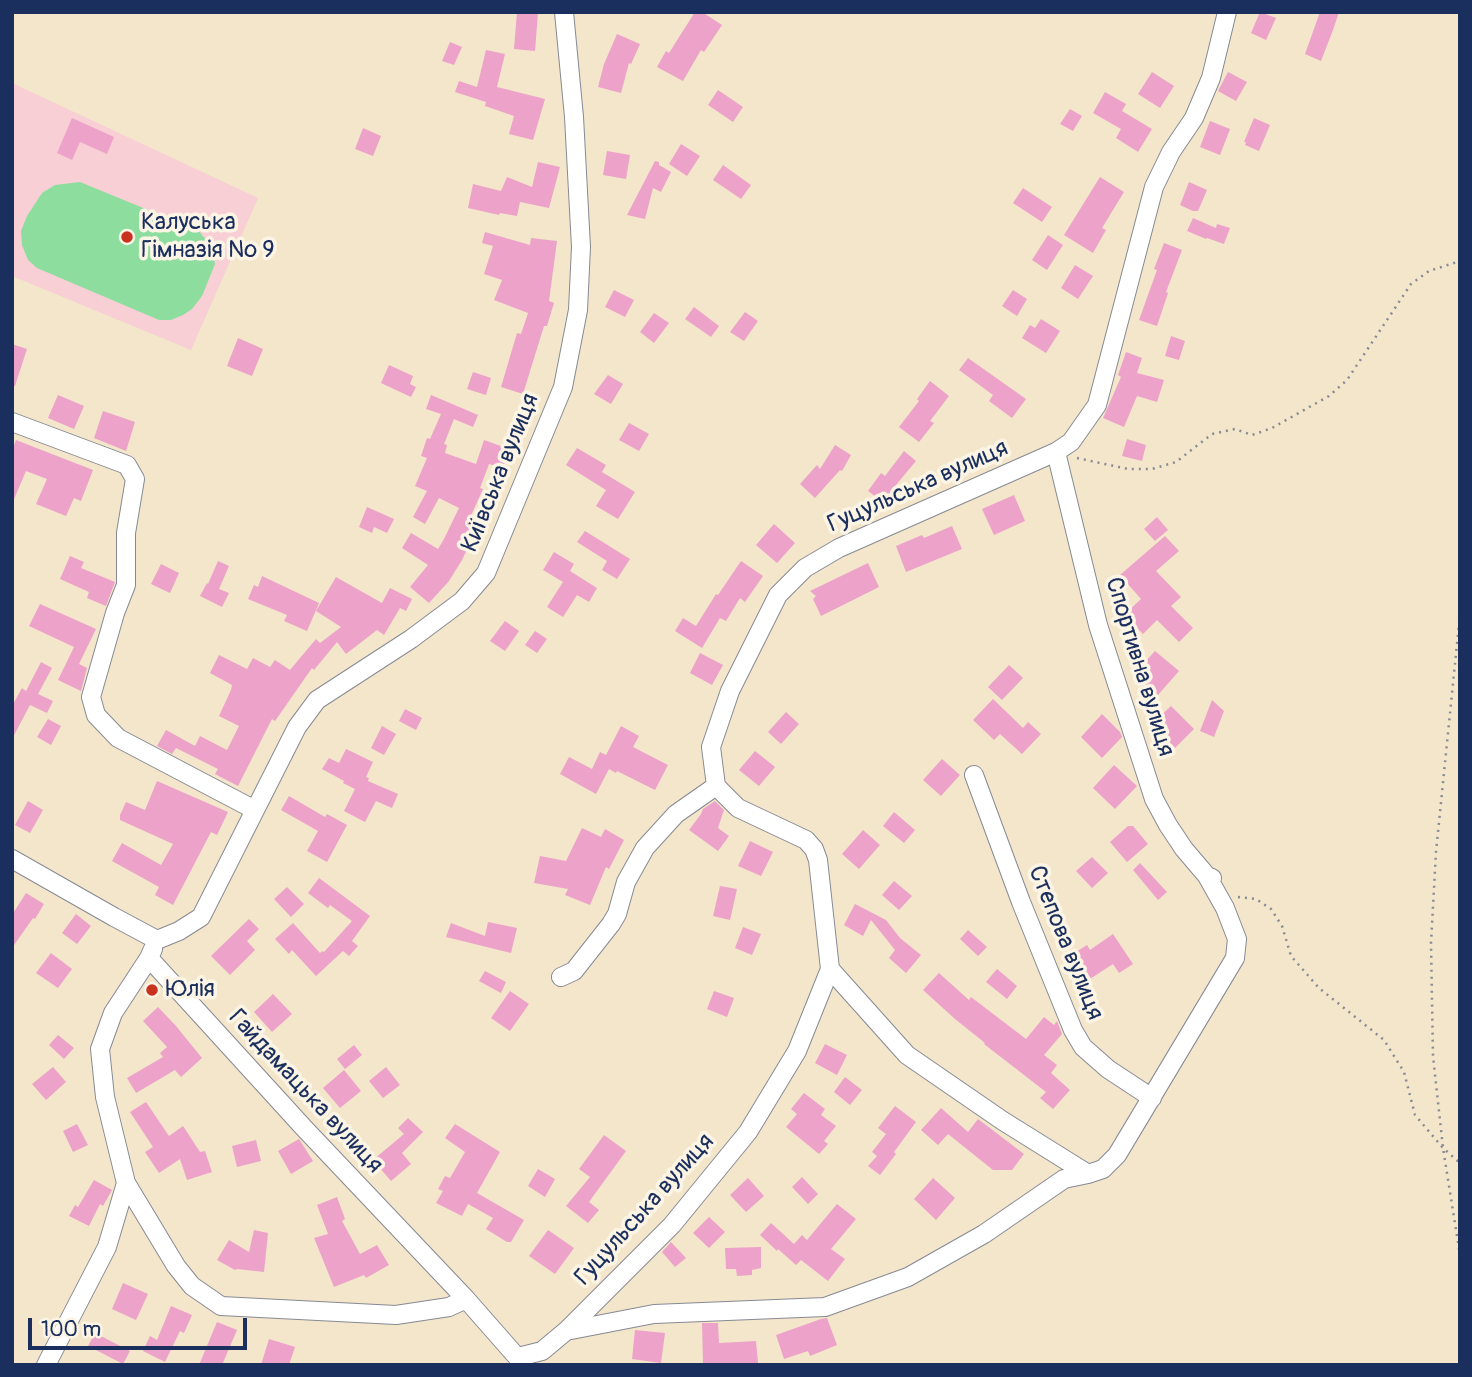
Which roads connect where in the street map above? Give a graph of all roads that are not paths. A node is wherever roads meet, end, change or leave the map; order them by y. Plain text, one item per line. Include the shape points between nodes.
1 (564, 12) edge
2 (1227, 12) edge
3 (12, 422) edge
4 (1056, 452) junction
5 (974, 775) dead end
6 (716, 786) junction
7 (255, 810) junction
8 (12, 859) edge
9 (1212, 882) joint
10 (158, 940) junction
11 (149, 958) junction
12 (830, 969) junction
13 (561, 977) dead end
14 (1152, 1098) junction
15 (1087, 1174) junction
16 (126, 1183) junction
17 (466, 1299) junction
18 (566, 1331) junction
19 (521, 1361) edge
20 (46, 1365) edge

1 - 7 street, Київська вулиця via 581,247 578,310 563,387 486,573 462,601 432,624 317,700 297,727
2 - 4 street, Гуцульська вулиця via 1211,78 1154,187 1097,405 1070,442
3 - 7 street via 127,466 135,479 126,533 126,585 91,697 96,715 117,738
4 - 6 street, Гуцульська вулиця via 839,548 805,568 778,595 730,691 710,747
4 - 9 street, Спортивна вулиця via 1098,625 1154,799 1184,849
5 - 14 street, Степова вулиця via 1073,1030 1083,1047 1108,1069
6 - 12 street, Гуцульська вулиця via 738,808 806,840 814,849
6 - 13 street via 676,814 645,848 611,924 575,971
7 - 10 street, Київська вулиця via 201,917
8 - 10 street
9 - 14 street, Гуцульська вулиця via 1237,939 1234,958
10 - 11 street
11 - 16 street via 113,1013 100,1049 105,1097
11 - 17 street, Гайдамацька вулиця
12 - 15 street via 906,1055
12 - 18 street, Гуцульська вулиця via 797,1051 748,1132 672,1225
14 - 15 street, Гуцульська вулиця via 1117,1155 1103,1169
15 - 18 street, Гуцульська вулиця via 1063,1179 984,1234 908,1277 825,1307 654,1314
16 - 17 street via 176,1266 192,1286 221,1306 396,1315 449,1307
16 - 20 street via 107,1247
17 - 19 street, Гайдамацька вулиця
18 - 19 street, Гуцульська вулиця

